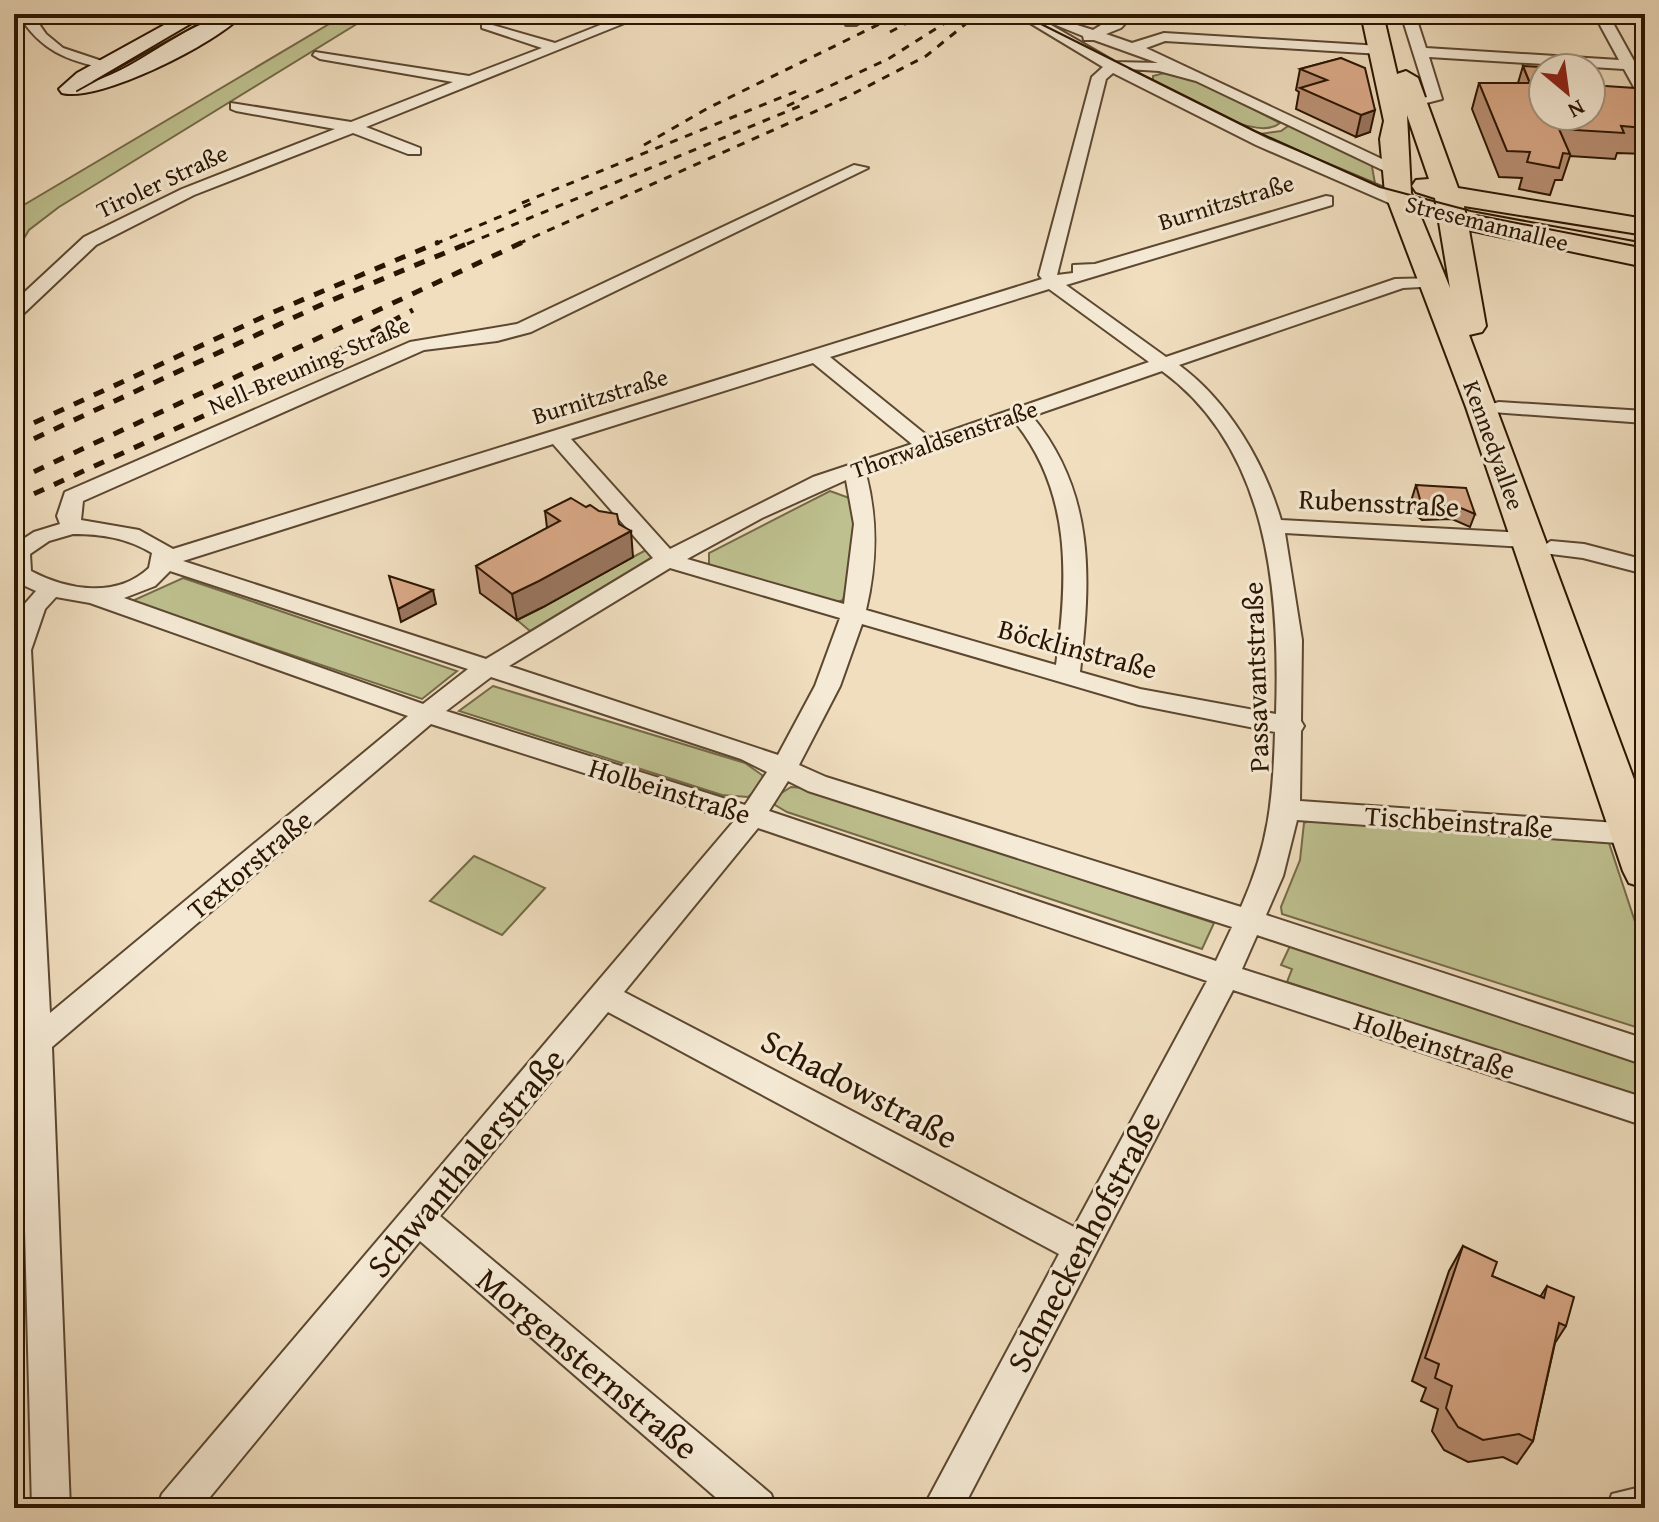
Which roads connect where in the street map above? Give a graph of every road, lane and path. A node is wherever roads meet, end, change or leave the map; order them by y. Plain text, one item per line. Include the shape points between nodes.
1 (25, 14) edge
2 (198, 14) edge
3 (234, 14) edge
4 (640, 14) edge
5 (866, 14) edge
6 (1022, 14) edge
7 (1029, 14) edge
8 (1127, 14) edge
9 (1372, 14) edge
10 (1387, 14) edge
11 (1408, 14) edge
12 (1601, 14) edge
13 (851, 22) dead end
14 (487, 25) dead end
15 (1096, 34) junction
16 (154, 38) junction
17 (183, 42) junction
18 (1070, 42) junction
19 (554, 47) junction
20 (1134, 47) junction
21 (1381, 50) junction
22 (1421, 52) junction
23 (320, 55) dead end
24 (1628, 64) junction
25 (107, 65) junction
26 (1645, 66) edge
27 (1115, 68) junction
28 (1195, 77) junction
29 (1138, 80) junction
30 (470, 81) junction
31 (1098, 86) junction
32 (1645, 95) edge
33 (1416, 104) junction
34 (236, 106) dead end
35 (1285, 119) junction
36 (352, 127) junction
37 (1236, 128) junction
38 (1394, 130) junction
39 (1341, 146) junction
40 (414, 151) dead end
41 (860, 168) dead end
42 (1395, 171) junction
43 (1333, 175) junction
44 (1432, 193) junction
45 (1326, 201) dead end
46 (1645, 227) edge
47 (1524, 236) junction
48 (1414, 237) junction
49 (1642, 257) edge
50 (1447, 280) junction
51 (1052, 282) junction
52 (14, 312) edge
53 (817, 356) junction
54 (1168, 363) junction
55 (1499, 408) junction
56 (1019, 413) junction
57 (1645, 417) edge
58 (557, 436) junction
59 (926, 445) junction
60 (854, 470) junction
61 (1274, 526) junction
62 (73, 527) junction
63 (24, 537) edge
64 (212, 543) junction
65 (1540, 544) junction
66 (667, 560) junction
67 (164, 561) junction
68 (1645, 567) edge
69 (17, 576) edge
70 (206, 577) junction
71 (52, 588) junction
72 (107, 600) junction
73 (853, 615) junction
74 (484, 668) junction
75 (1067, 677) junction
76 (427, 714) junction
77 (1291, 726) junction
78 (783, 771) junction
79 (19, 779) edge
80 (1286, 810) junction
81 (753, 815) junction
82 (1641, 836) edge
83 (1249, 921) junction
84 (1224, 975) junction
85 (604, 996) junction
86 (25, 1052) edge
87 (1645, 1052) edge
88 (1645, 1112) edge
89 (26, 1136) edge
90 (418, 1218) junction
91 (1079, 1247) junction
92 (1645, 1505) edge
93 (51, 1508) edge
94 (176, 1508) edge
95 (757, 1508) edge
96 (942, 1508) edge
97 (1626, 1508) edge

1 - 25 street via 46,45
2 - 16 main road
3 - 17 main road
4 - 19 street, Tiroler Straße
5 - 13 street
6 - 18 street, Stresemannallee
7 - 15 street, Stresemannallee
8 - 15 street
9 - 21 main road, Kennedyallee
10 - 33 main road, Kennedyallee
11 - 22 street
12 - 24 street
14 - 19 street
15 - 18 street
15 - 20 street, Stresemannallee
16 - 17 main road via 176,36
16 - 25 main road
17 - 25 main road via 108,84 69,89
18 - 27 street, Stresemannallee
19 - 30 street, Tiroler Straße
20 - 21 street via 1164,37
20 - 28 street, Stresemannallee
21 - 38 main road, Kennedyallee
22 - 24 street
22 - 33 street via 1435,99
23 - 30 street
24 - 26 street
24 - 32 street
27 - 28 street, Stresemannallee via 1161,67
27 - 29 street, Stresemannallee
27 - 31 street via 1103,72
28 - 29 street, Stresemannallee via 1161,71
28 - 35 street, Stresemannallee
29 - 31 street via 1109,78
29 - 37 street, Stresemannallee
30 - 36 street, Tiroler Straße
31 - 51 street via 1048,275
33 - 44 main road, Kennedyallee
34 - 36 street, Tiroler Straße
35 - 37 street, Stresemannallee via 1287,124 1273,130
35 - 39 street, Stresemannallee
36 - 40 street, Tiroler Straße
36 - 52 street, Tiroler Straße via 219,178 108,232 77,251
37 - 43 street, Stresemannallee
38 - 39 street, Stresemannallee via 1374,147
38 - 42 main road, Kennedyallee
38 - 44 main road
39 - 42 street, Stresemannallee
41 - 62 street, Nell-Breuning-Straße via 511,334 417,346 214,432 73,497 68,516
42 - 44 main road, Kennedyallee
43 - 44 street, Stresemannallee
43 - 48 street, Stresemannallee
44 - 46 main road, Stresemannallee
44 - 47 main road, Stresemannallee
44 - 48 main road, Kennedyallee
44 - 50 main road, Kennedyallee
45 - 51 street, Burnitzstraße
47 - 49 main road, Stresemannallee
47 - 50 main road via 1481,248
48 - 50 main road, Kennedyallee
50 - 54 street, Thorwaldsenstraße via 1401,283
50 - 55 main road, Kennedyallee via 1468,316
50 - 65 main road, Kennedyallee via 1477,394
51 - 53 street, Burnitzstraße
51 - 54 street, Passavantstraße
53 - 58 street, Burnitzstraße
53 - 59 street
54 - 56 street, Thorwaldsenstraße
54 - 61 street, Passavantstraße via 1210,404 1242,449
55 - 57 street
55 - 65 main road, Kennedyallee
56 - 59 street, Thorwaldsenstraße
56 - 75 street via 1059,469 1072,520 1075,603
58 - 64 street, Burnitzstraße
58 - 66 street
59 - 60 street, Thorwaldsenstraße
60 - 66 street, Thorwaldsenstraße via 765,507
60 - 73 street, Schwanthalerstraße via 865,523
61 - 65 street, Rubensstraße
61 - 77 street, Passavantstraße via 1288,611
62 - 63 street
62 - 67 street, Holbeinstraße via 148,540 163,550
63 - 69 street via 16,556
64 - 67 street, Burnitzstraße
64 - 70 street via 197,558
65 - 68 street, Rubensstraße
65 - 82 main road, Kennedyallee
66 - 73 street, Böcklinstraße
66 - 74 street, Thorwaldsenstraße
67 - 70 street, Holbeinstraße
67 - 72 street via 157,575
69 - 71 street, Holbeinstraße
70 - 74 street, Holbeinstraße
71 - 72 street, Holbeinstraße
71 - 79 street via 34,607 19,650
72 - 76 street, Holbeinstraße
73 - 75 street, Böcklinstraße
73 - 78 street, Schwanthalerstraße via 824,695
74 - 76 street, Textorstraße
74 - 78 street, Holbeinstraße via 750,753
75 - 77 street, Böcklinstraße
76 - 81 street, Holbeinstraße
76 - 86 street, Textorstraße
77 - 80 street, Passavantstraße
78 - 81 street, Schwanthalerstraße
78 - 83 street, Holbeinstraße
79 - 86 street
80 - 82 street, Tischbeinstraße
80 - 83 street, Passavantstraße via 1277,850
81 - 84 street, Holbeinstraße
81 - 85 street, Schwanthalerstraße
83 - 84 street
83 - 87 street, Holbeinstraße
84 - 88 street, Holbeinstraße
84 - 91 street, Schneckenhofstraße
85 - 90 street, Schwanthalerstraße
85 - 91 street, Schadowstraße
86 - 89 street
89 - 93 street
90 - 94 street, Schwanthalerstraße
90 - 95 street, Morgensternstraße
91 - 96 street, Schneckenhofstraße
92 - 97 street

